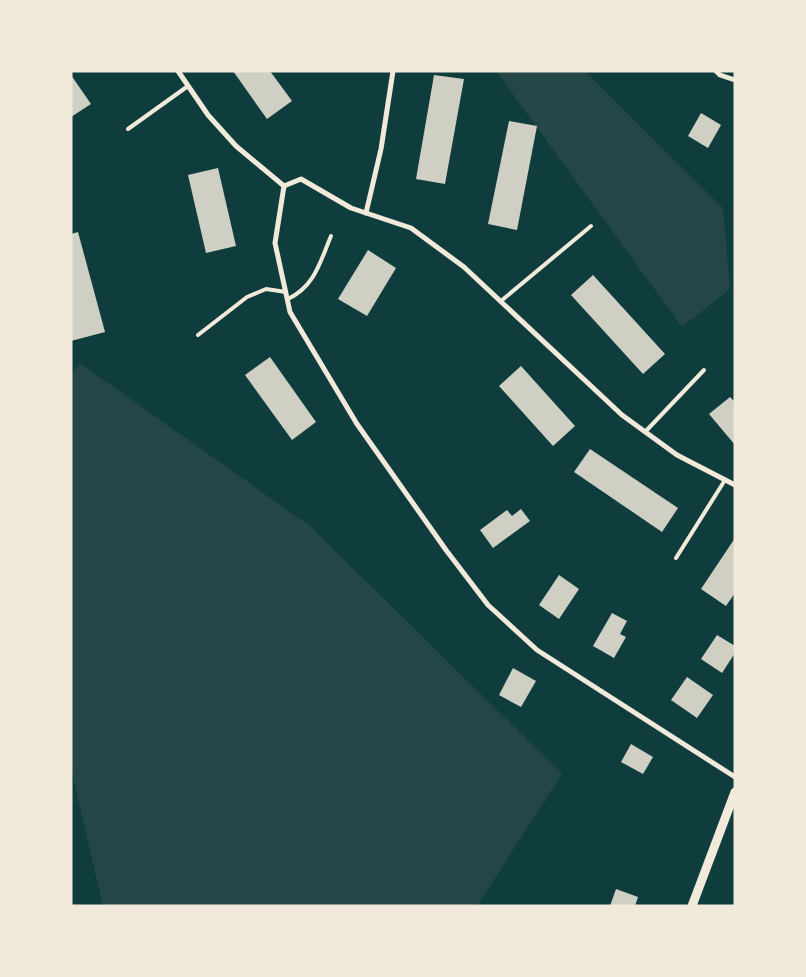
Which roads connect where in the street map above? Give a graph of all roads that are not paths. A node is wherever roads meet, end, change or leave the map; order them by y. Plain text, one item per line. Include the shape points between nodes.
1 (178, 71) edge
2 (393, 71) edge
3 (716, 71) edge
4 (735, 80) edge
5 (188, 86) junction
6 (128, 129) dead end
7 (284, 186) junction
8 (366, 213) junction
9 (591, 226) dead end
10 (331, 236) dead end
11 (286, 292) junction
12 (288, 299) junction
13 (500, 301) junction
14 (198, 335) dead end
15 (704, 370) dead end
16 (645, 432) junction
17 (725, 480) junction
18 (735, 485) edge
19 (676, 558) dead end
20 (735, 777) edge
21 (735, 792) edge
22 (692, 906) edge

1 - 5 street
2 - 8 street via 381,149
3 - 4 street
5 - 6 lane
5 - 7 street via 236,146
7 - 8 street via 301,178
7 - 11 street via 275,243
8 - 13 street via 411,228 464,267
9 - 13 lane
10 - 12 lane via 314,278 297,295
11 - 12 street
11 - 14 lane via 266,289 247,298
12 - 20 street via 290,312 357,424 488,605 537,650
13 - 16 street via 622,415
15 - 16 lane
16 - 17 street via 677,455
17 - 18 street
17 - 19 lane
21 - 22 street

